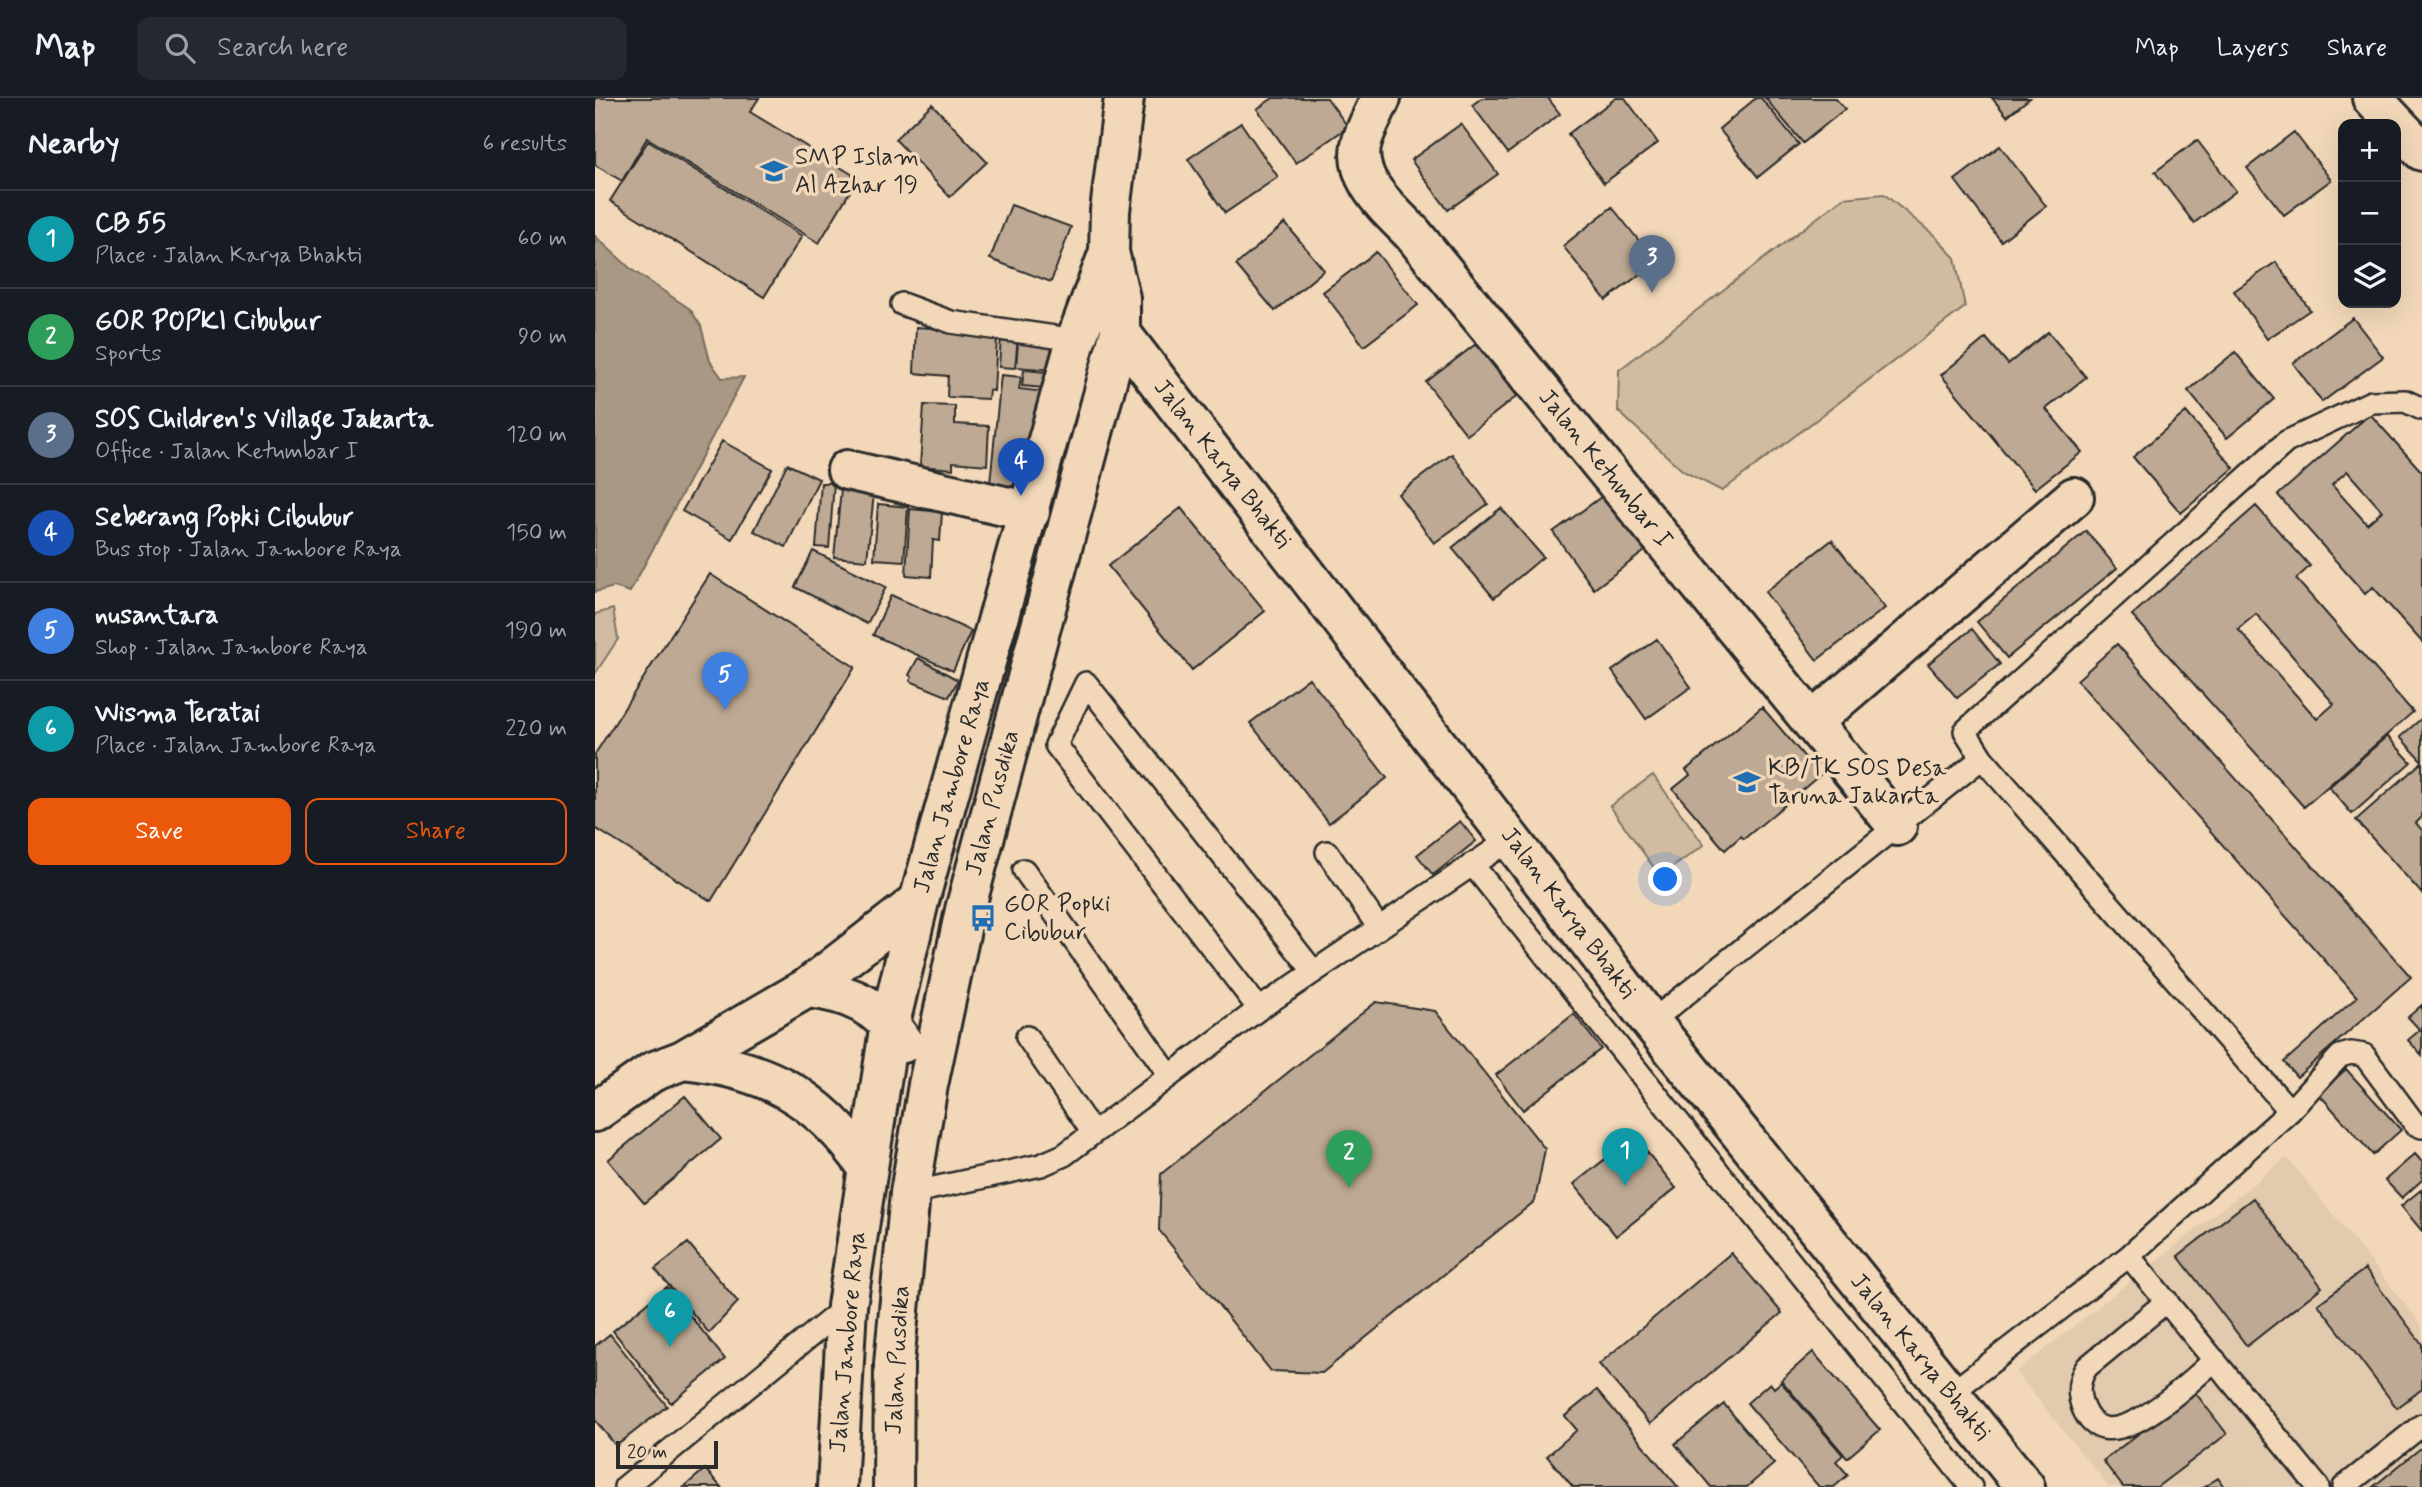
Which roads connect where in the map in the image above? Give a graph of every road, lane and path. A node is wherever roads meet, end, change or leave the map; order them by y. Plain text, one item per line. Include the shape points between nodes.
1 (1124, 98) edge
2 (1381, 98) edge
3 (2372, 98) edge
4 (2422, 151) edge
5 (1109, 253) junction
6 (902, 304) dead end
7 (1119, 332) junction
8 (1076, 340) junction
9 (2422, 410) edge
10 (847, 470) dead end
11 (2074, 497) dead end
12 (1030, 512) junction
13 (1812, 722) junction
14 (1982, 758) junction
15 (1897, 826) junction
16 (1511, 838) junction
17 (1327, 852) dead end
18 (1472, 864) junction
19 (1024, 870) dead end
20 (919, 901) junction
21 (1378, 928) junction
22 (1314, 972) junction
23 (807, 988) junction
24 (1259, 1009) junction
25 (1651, 1022) junction
26 (890, 1023) junction
27 (1027, 1037) dead end
28 (683, 1060) junction
29 (1170, 1076) junction
30 (928, 1085) junction
31 (2290, 1111) junction
32 (595, 1112) edge
33 (2422, 1126) edge
34 (1093, 1133) junction
35 (866, 1165) junction
36 (910, 1194) junction
37 (2129, 1256) junction
38 (2167, 1301) junction
39 (847, 1306) junction
40 (2215, 1360) junction
41 (1950, 1394) junction
42 (2422, 1425) edge
43 (625, 1487) edge
44 (837, 1487) edge
45 (893, 1487) edge
46 (1971, 1487) edge
47 (2025, 1487) edge
48 (2319, 1487) edge
49 (2344, 1487) edge

1 - 5 street, Jalan Jambore Raya
2 - 13 street, Jalan Ketumbar I via 1360,153 1374,192
3 - 4 street
5 - 7 street, Jalan Pusdika via 1120,298
5 - 8 street, Jalan Jambore Raya
6 - 8 lane via 950,322
7 - 16 street, Jalan Karya Bhakti
7 - 30 street, Jalan Pusdika via 965,910
8 - 12 street, Jalan Jambore Raya
9 - 14 lane via 2406,401 2371,402 2286,442 1968,726 1965,733
10 - 12 street
11 - 13 street
12 - 20 street, Jalan Jambore Raya
13 - 15 street, Jalan Ketumbar I
14 - 15 lane
14 - 31 lane
15 - 25 lane
16 - 18 lane
16 - 25 street, Jalan Karya Bhakti
17 - 21 lane
18 - 21 lane
18 - 46 lane
19 - 29 lane
20 - 23 street
20 - 26 street, Jalan Jambore Raya
21 - 22 lane
22 - 24 lane
22 - 24 lane via 1086,683 1056,745
23 - 26 street via 836,991 859,1000
23 - 28 street
24 - 29 lane
25 - 41 street, Jalan Karya Bhakti
26 - 30 street
26 - 35 street, Jalan Jambore Raya
27 - 34 lane
28 - 32 street via 652,1072
28 - 35 street via 745,1070 783,1087 827,1117
29 - 34 lane
30 - 36 street, Jalan Pusdika
31 - 33 lane via 2340,1056 2351,1052 2364,1055 2415,1124
31 - 37 lane
34 - 36 lane via 1064,1155 1041,1165
35 - 39 street, Jalan Jambore Raya
36 - 45 street, Jalan Pusdika via 894,1364
37 - 38 lane
37 - 41 lane
38 - 40 lane
38 - 40 lane via 2087,1367 2079,1389 2084,1410 2095,1423 2118,1430 2143,1420
39 - 43 lane
39 - 44 street, Jalan Jambore Raya
40 - 48 lane
41 - 47 street, Jalan Karya Bhakti
42 - 49 lane

